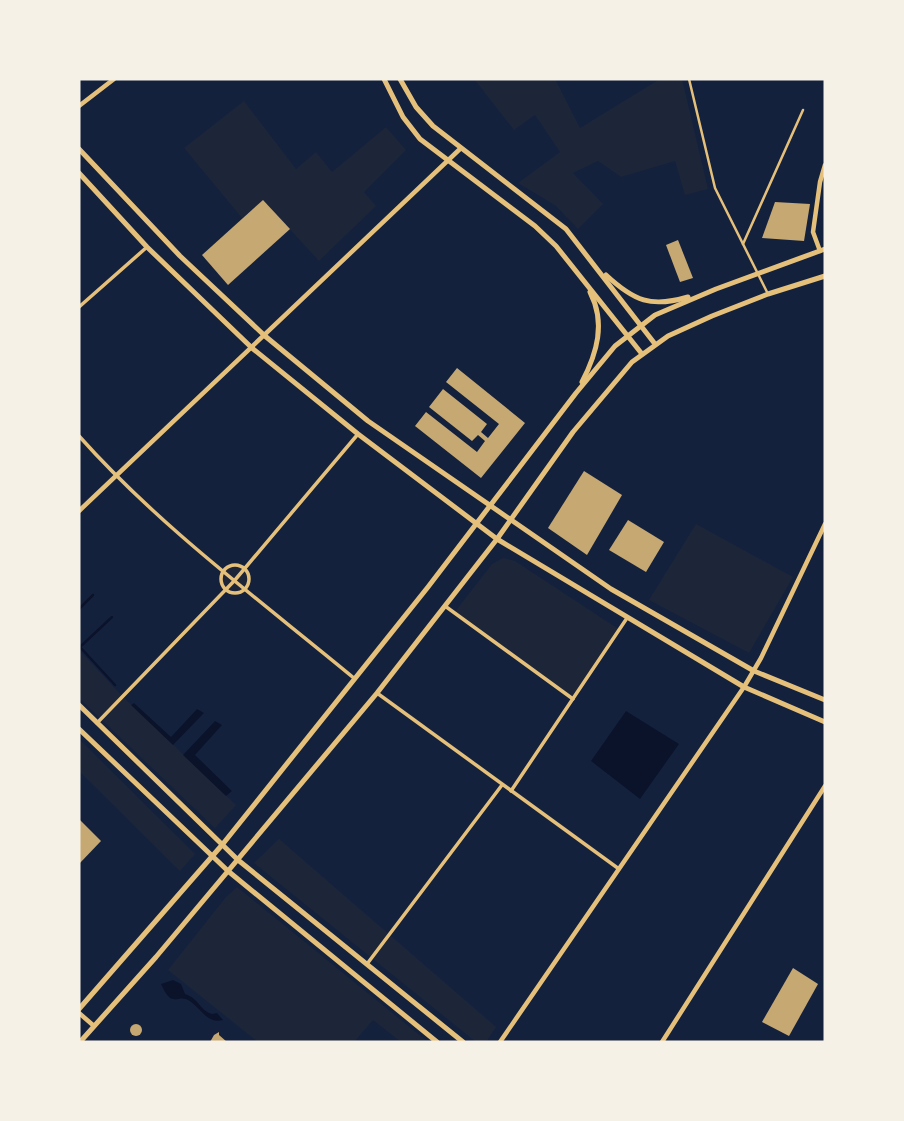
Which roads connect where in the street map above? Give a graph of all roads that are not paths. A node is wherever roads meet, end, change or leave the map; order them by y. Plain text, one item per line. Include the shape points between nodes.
1 (114, 79) edge
2 (384, 79) edge
3 (400, 79) edge
4 (689, 79) edge
5 (79, 106) edge
6 (803, 110) dead end
7 (461, 148) junction
8 (79, 149) edge
9 (448, 162) junction
10 (825, 165) edge
11 (79, 173) edge
12 (743, 244) junction
13 (147, 247) junction
14 (823, 250) edge
15 (591, 261) junction
16 (758, 274) junction
17 (825, 276) edge
18 (586, 283) junction
19 (716, 289) junction
20 (768, 294) junction
21 (79, 307) edge
22 (641, 324) junction
23 (627, 335) junction
24 (265, 336) junction
25 (655, 344) junction
26 (252, 348) junction
27 (642, 354) junction
28 (576, 393) junction
29 (358, 434) junction
30 (79, 436) edge
31 (115, 477) junction
32 (490, 507) junction
33 (79, 511) edge
34 (510, 521) junction
35 (478, 523) junction
36 (825, 524) edge
37 (497, 539) junction
38 (244, 569) junction
39 (224, 571) junction
40 (235, 580) junction
41 (245, 589) junction
42 (225, 590) junction
43 (445, 606) junction
44 (628, 618) junction
45 (754, 671) junction
46 (355, 679) junction
47 (744, 687) junction
48 (377, 693) junction
49 (573, 699) junction
50 (825, 700) edge
51 (79, 705) edge
52 (825, 722) edge
53 (97, 723) junction
54 (79, 729) edge
55 (502, 785) junction
56 (825, 786) edge
57 (511, 791) junction
58 (222, 845) junction
59 (211, 856) junction
60 (238, 860) junction
61 (619, 869) junction
62 (228, 871) junction
63 (367, 964) junction
64 (79, 1011) edge
65 (94, 1026) junction
66 (80, 1042) edge
67 (437, 1042) edge
68 (463, 1042) edge
69 (499, 1042) edge
70 (662, 1042) edge

1 - 5 street
2 - 9 street via 409,124
3 - 7 street via 416,107
4 - 12 lane via 715,188
6 - 12 lane
7 - 9 street
7 - 15 street via 555,219
8 - 24 street via 180,256
9 - 18 street via 535,226
9 - 24 street
10 - 14 street via 813,232
11 - 13 street
12 - 16 lane
13 - 21 street
13 - 26 street
14 - 16 street
15 - 19 street via 626,293 642,300 666,303
15 - 22 street
16 - 19 street
16 - 20 lane
17 - 20 street
18 - 23 street
18 - 28 street via 596,302 600,327 590,367
19 - 22 street
20 - 25 street
22 - 23 street
22 - 25 street
23 - 27 street
23 - 28 street
24 - 26 street
24 - 32 street via 368,421
25 - 27 street
26 - 29 street
26 - 31 street
27 - 34 street via 595,404
28 - 32 street
29 - 35 street
29 - 38 street
30 - 31 street
31 - 33 street
31 - 39 street
32 - 34 street
32 - 35 street
34 - 37 street
34 - 45 street via 611,589
35 - 37 street
35 - 46 street
36 - 45 street
37 - 43 street
37 - 44 street
38 - 39 street via 236,565
38 - 40 street
38 - 41 street via 248,577
39 - 40 street
39 - 42 street via 221,582
40 - 41 street
40 - 42 street
41 - 42 street
41 - 46 street
42 - 53 street
43 - 48 street
43 - 49 street
44 - 47 street
44 - 49 street
45 - 47 street
45 - 50 street
46 - 58 street
47 - 52 street
47 - 61 street
48 - 55 street
48 - 60 street
49 - 57 street
51 - 53 street
53 - 58 street
54 - 59 street
55 - 57 street
55 - 63 street
56 - 70 street
57 - 61 street
58 - 59 street
58 - 60 street
59 - 62 street
59 - 64 street
60 - 62 street
60 - 63 street
61 - 69 street
62 - 65 street
62 - 67 street
63 - 68 street
64 - 65 street
65 - 66 street

